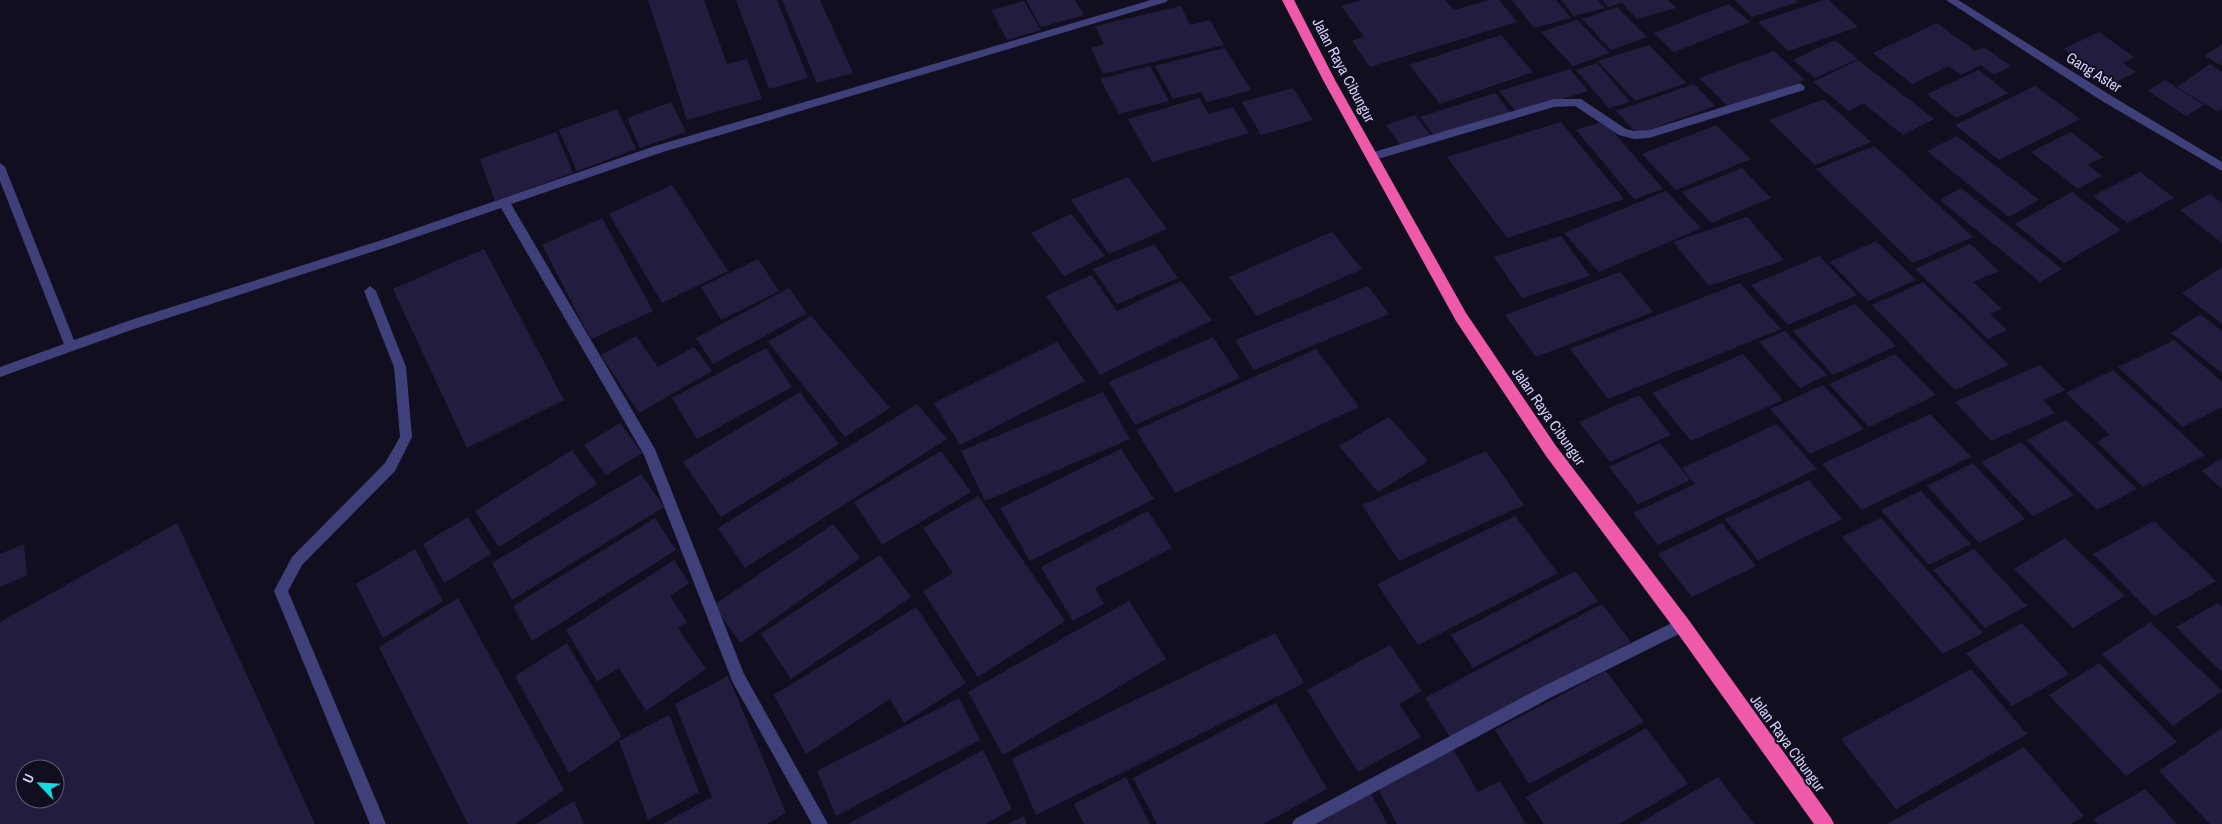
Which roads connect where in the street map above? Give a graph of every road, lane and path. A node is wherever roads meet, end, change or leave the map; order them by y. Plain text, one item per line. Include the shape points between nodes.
1 (1163, 0) edge
2 (1288, 0) edge
3 (1951, 0) edge
4 (1800, 87) dead end
5 (1371, 157) junction
6 (0, 167) edge
7 (2222, 167) edge
8 (505, 204) junction
9 (370, 290) dead end
10 (71, 346) junction
11 (0, 372) edge
12 (1682, 625) junction
13 (1821, 823) edge
14 (378, 824) edge
15 (820, 824) edge
16 (1300, 824) edge

1 - 8 street via 659,149
2 - 5 highway, Jalan Raya Cibungur
3 - 7 street, Gang Aster
4 - 5 street via 1649,134 1634,135 1615,128 1577,102 1554,103
5 - 12 highway, Jalan Raya Cibungur via 1461,317 1551,451
6 - 10 street
8 - 10 street
8 - 15 street via 650,453 738,678
9 - 14 street via 400,367 406,437 390,467 297,561 281,591
10 - 11 street
12 - 13 highway, Jalan Raya Cibungur
12 - 16 street via 1544,693

